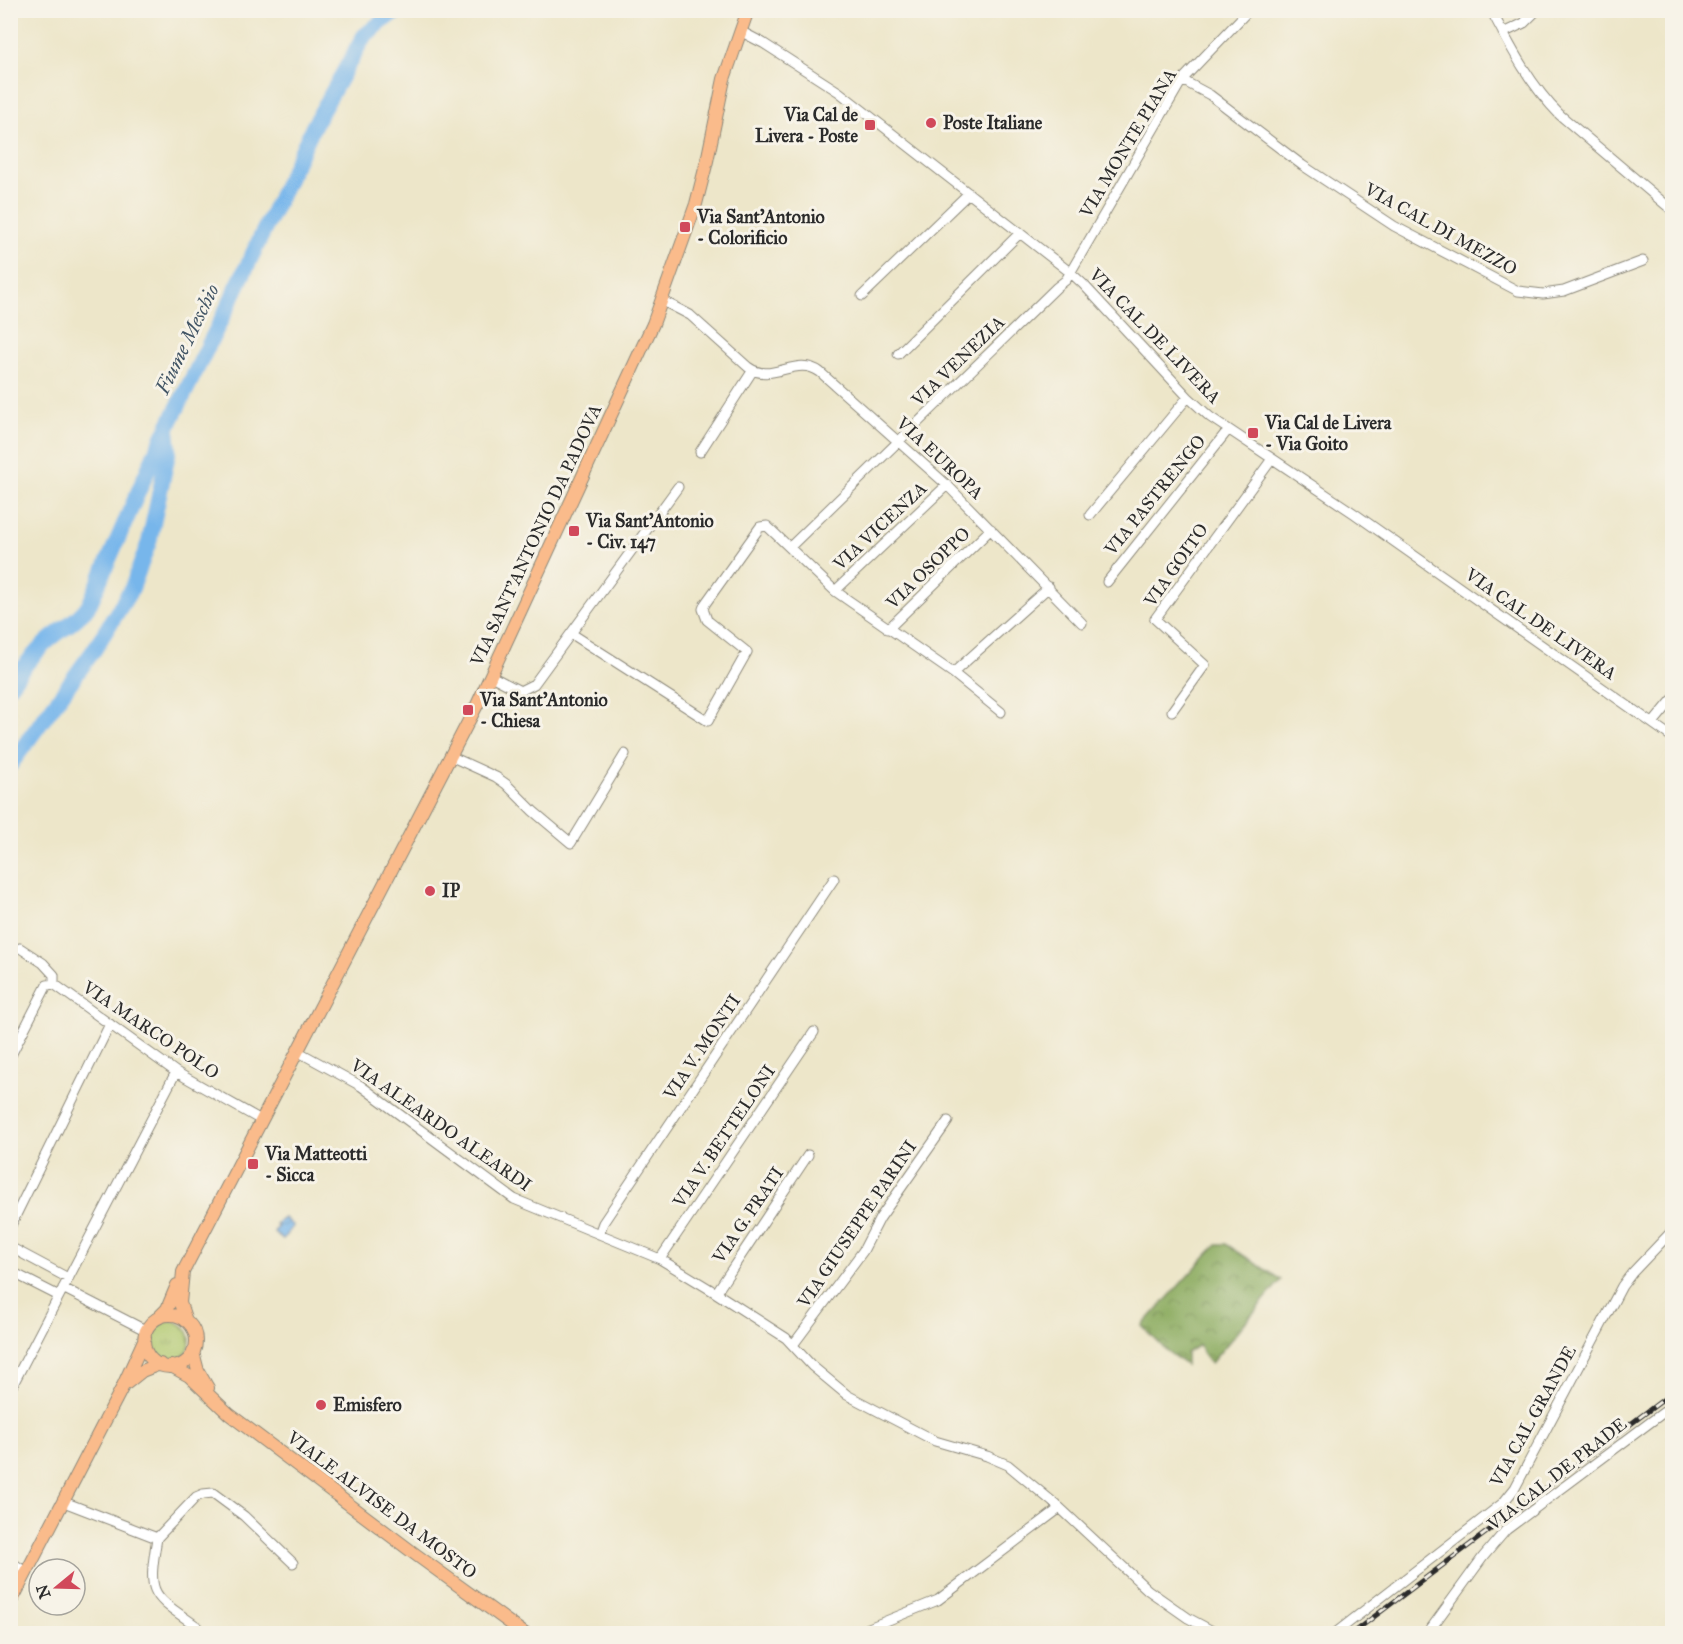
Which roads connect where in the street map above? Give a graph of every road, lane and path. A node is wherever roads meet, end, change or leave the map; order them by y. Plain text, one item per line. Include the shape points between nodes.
1 (748, 10) edge
2 (1248, 10) edge
3 (1491, 10) edge
4 (1537, 10) edge
5 (740, 31) junction
6 (1503, 33) junction
7 (1182, 80) junction
8 (969, 193) junction
9 (1672, 210) edge
10 (1020, 233) junction
11 (1643, 261) dead end
12 (1071, 273) junction
13 (862, 296) dead end
14 (663, 301) junction
15 (898, 354) dead end
16 (753, 370) junction
17 (1188, 397) junction
18 (1228, 430) junction
19 (899, 442) junction
20 (700, 452) dead end
21 (1272, 459) junction
22 (947, 486) junction
23 (678, 487) dead end
24 (1090, 515) dead end
25 (991, 529) junction
26 (790, 547) junction
27 (1107, 582) dead end
28 (1049, 587) junction
29 (835, 591) junction
30 (1082, 623) dead end
31 (888, 629) junction
32 (572, 634) junction
33 (953, 673) junction
34 (491, 676) junction
35 (1672, 700) edge
36 (1001, 711) dead end
37 (1172, 711) dead end
38 (1653, 723) junction
39 (1672, 737) edge
40 (625, 754) dead end
41 (450, 756) junction
42 (834, 879) dead end
43 (20, 948) dead end
44 (51, 985) junction
45 (110, 1024) junction
46 (814, 1032) dead end
47 (297, 1051) junction
48 (10, 1057) edge
49 (177, 1071) junction
50 (261, 1120) junction
51 (948, 1121) dead end
52 (808, 1155) dead end
53 (10, 1227) edge
54 (1672, 1231) edge
55 (599, 1234) junction
56 (10, 1247) edge
57 (660, 1259) junction
58 (10, 1271) edge
59 (181, 1275) junction
60 (68, 1278) junction
61 (61, 1292) junction
62 (716, 1293) junction
63 (159, 1317) junction
64 (186, 1321) junction
65 (146, 1334) junction
66 (793, 1345) junction
67 (193, 1352) junction
68 (166, 1365) junction
69 (122, 1388) junction
70 (10, 1390) edge
71 (219, 1403) junction
72 (1672, 1406) edge
73 (64, 1502) junction
74 (1060, 1508) junction
75 (157, 1538) junction
76 (35, 1557) edge
77 (10, 1561) edge
78 (293, 1563) dead end
79 (27, 1573) joint
80 (10, 1604) edge
81 (198, 1627) dead end
82 (525, 1634) edge
83 (854, 1634) edge
84 (1218, 1634) edge
85 (1334, 1634) edge
86 (1427, 1634) edge

1 - 5 main road, VIA SANT'ANTONIO DA PADOVA
2 - 7 street, VIA MONTE PIANA
3 - 6 street
4 - 6 street via 1524,23
5 - 8 street, VIA CAL DE LIVERA via 818,77
5 - 14 main road, VIA SANT'ANTONIO DA PADOVA via 724,79 696,204
6 - 9 street via 1527,75 1550,104
7 - 11 street, VIA CAL DI MEZZO via 1210,95 1302,165 1394,226 1518,291 1564,291
7 - 12 street, VIA MONTE PIANA
8 - 10 street, VIA CAL DE LIVERA
8 - 13 street
10 - 12 street, VIA CAL DE LIVERA
10 - 15 street
12 - 17 street, VIA CAL DE LIVERA
12 - 19 street, VIA VENEZIA
14 - 16 street via 690,315
14 - 34 main road, VIA SANT'ANTONIO DA PADOVA
16 - 19 street, VIA EUROPA via 762,374 802,366 814,368
16 - 20 street
17 - 18 street, VIA CAL DE LIVERA
17 - 24 street
18 - 21 street, VIA CAL DE LIVERA
18 - 27 street, VIA PASTRENGO
19 - 22 street, VIA EUROPA
19 - 26 street, VIA VENEZIA
21 - 37 street, VIA GOITO via 1155,619 1205,666
21 - 38 street, VIA CAL DE LIVERA
22 - 25 street, VIA EUROPA
22 - 29 street, VIA VICENZA
23 - 32 street
25 - 28 street, VIA EUROPA
25 - 31 street, VIA OSOPPO
26 - 29 street
26 - 32 street via 773,529 760,527 705,604 707,620 747,652 708,721
28 - 30 street, VIA EUROPA
28 - 33 street
29 - 31 street
31 - 33 street
32 - 34 street via 530,688 517,690
33 - 36 street
34 - 41 main road, VIA SANT'ANTONIO DA PADOVA
35 - 38 street
38 - 39 street, VIA CAL DE LIVERA
40 - 41 street via 571,843 506,784
41 - 47 main road, VIA SANT'ANTONIO DA PADOVA
42 - 55 street, VIA V. MONTI
43 - 44 street, VIA MARCO POLO via 54,975
44 - 45 street, VIA MARCO POLO
44 - 48 street
45 - 49 street, VIA MARCO POLO
45 - 53 street
46 - 57 street, VIA V. BETTELONI
47 - 50 main road, VIA SANT'ANTONIO DA PADOVA
47 - 55 street, VIA ALEARDO ALEARDI via 361,1086 508,1195
49 - 50 street, VIA MARCO POLO
49 - 60 street
50 - 59 main road, VIA SANT'ANTONIO DA PADOVA
51 - 66 street, VIA GIUSEPPE PARINI via 880,1218 863,1251
52 - 62 street, VIA G. PRATI
54 - 85 street, VIA CAL GRANDE via 1622,1286 1515,1488 1503,1503
55 - 57 street, VIA ALEARDO ALEARDI
56 - 60 street
57 - 62 street, VIA ALEARDO ALEARDI
58 - 61 street
59 - 63 main road, VIA SANT'ANTONIO DA PADOVA via 167,1309
59 - 64 main road via 180,1303
60 - 61 street
61 - 65 street
61 - 70 street
62 - 66 street, VIA ALEARDO ALEARDI
63 - 64 main road via 175,1315
63 - 65 main road
64 - 67 main road via 196,1338
65 - 68 main road via 148,1353
65 - 69 main road
66 - 74 street, VIA ALEARDO ALEARDI via 847,1395 935,1441 1008,1465
67 - 68 main road via 184,1362
67 - 71 main road, VIALE ALVISE DA MOSTO via 198,1371
68 - 69 main road via 142,1371
68 - 71 main road, VIALE ALVISE DA MOSTO via 189,1376
69 - 73 main road
71 - 82 main road, VIALE ALVISE DA MOSTO
72 - 86 street, VIA CAL DE PRADE via 1506,1530
73 - 75 street
73 - 76 main road
74 - 83 street via 946,1595
74 - 84 street via 1148,1590
75 - 78 street via 196,1497 213,1493 244,1516
75 - 81 street via 151,1572 156,1592 162,1602
77 - 79 street
79 - 80 main road

